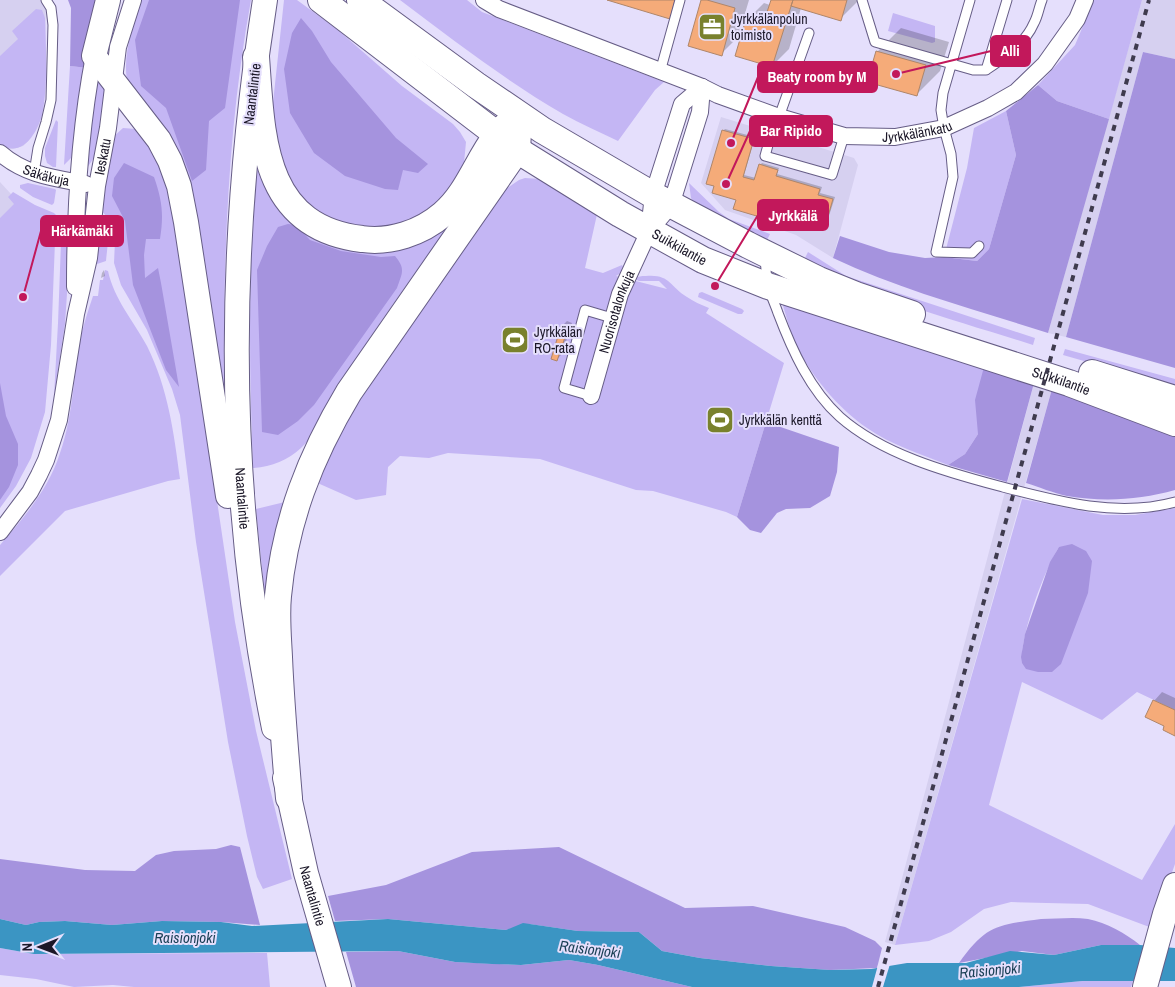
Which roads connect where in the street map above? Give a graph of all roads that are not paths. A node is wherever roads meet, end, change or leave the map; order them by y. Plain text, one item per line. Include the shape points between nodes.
1 (46, 0) edge
2 (108, 0) edge
3 (133, 0) edge
4 (265, 0) edge
5 (360, 0) edge
6 (484, 0) edge
7 (680, 0) edge
8 (862, 0) edge
9 (970, 0) edge
10 (1007, 0) edge
11 (1042, 0) edge
12 (1084, 0) edge
13 (326, 3) edge
14 (809, 33) dead end
15 (94, 56) junction
16 (256, 57) junction
17 (951, 64) junction
18 (986, 70) junction
19 (660, 72) junction
20 (113, 80) junction
21 (702, 87) junction
22 (518, 114) junction
23 (778, 117) junction
24 (944, 128) junction
25 (844, 136) junction
26 (507, 143) junction
27 (0, 153) edge
28 (34, 173) junction
29 (77, 182) junction
30 (97, 186) junction
31 (662, 200) junction
32 (649, 230) junction
33 (979, 246) dead end
34 (764, 253) junction
35 (768, 286) junction
36 (76, 314) junction
37 (612, 318) junction
38 (591, 396) joint
39 (1175, 399) edge
40 (1175, 423) edge
41 (1175, 502) edge
42 (0, 532) edge
43 (257, 632) junction
44 (289, 798) junction
45 (1175, 885) edge
46 (339, 987) edge
47 (1144, 987) edge

1 - 28 lane via 51,8 53,25 51,100
2 - 15 main road, Ieskatu
3 - 20 street, Ieskatu via 118,48
4 - 16 main road, Naantalintie
5 - 22 main road, Suikkilantie
6 - 19 street, Jyrkkälänkatu
7 - 19 lane
8 - 17 lane via 875,42
9 - 17 lane
10 - 18 lane
11 - 18 lane via 1034,23 1023,40
12 - 24 street, Jyrkkälänkatu via 1077,19 1045,64 1016,92
13 - 26 main road, Suikkilantie
14 - 23 lane
15 - 20 main road
15 - 29 street, Ieskatu
16 - 26 main road via 261,126 277,184 293,206 315,225 340,235 384,240 414,232 443,214
16 - 43 main road, Naantalintie via 240,216 236,348 240,475
17 - 18 lane
17 - 24 lane via 942,93
19 - 21 street, Jyrkkälänkatu
20 - 30 street, Ieskatu
20 - 43 main road via 160,140 179,186 227,494
21 - 23 street, Jyrkkälänkatu
21 - 31 street via 700,112
22 - 26 main road
22 - 31 main road, Suikkilantie
23 - 25 street, Jyrkkälänkatu
23 - 25 lane via 764,156 832,176
24 - 25 street, Jyrkkälänkatu via 895,137
24 - 33 lane via 953,177 936,252 972,253
26 - 32 main road, Suikkilantie
26 - 44 main road via 348,392 302,485 289,531 278,597
27 - 28 street, Säkäkuja via 22,169
28 - 29 street, Säkäkuja
29 - 30 street, Säkäkuja
29 - 36 street, Ieskatu
30 - 36 street, Ieskatu via 88,258
31 - 32 street
31 - 34 main road, Suikkilantie
32 - 35 main road, Suikkilantie via 703,260
32 - 37 street, Nuorisotalonkuja
34 - 35 lane
34 - 39 main road, Suikkilantie via 856,295
35 - 40 main road, Suikkilantie via 1069,383
35 - 41 lane via 795,352 821,395 839,416 885,447 944,470 1048,499 1125,508 1159,507
36 - 42 street, Ieskatu via 66,384 46,460 30,492
37 - 38 street, Nuorisotalonkuja
37 - 38 lane via 585,310 564,388
43 - 44 main road, Naantalintie
44 - 46 main road, Naantalintie via 306,873
45 - 47 main road

